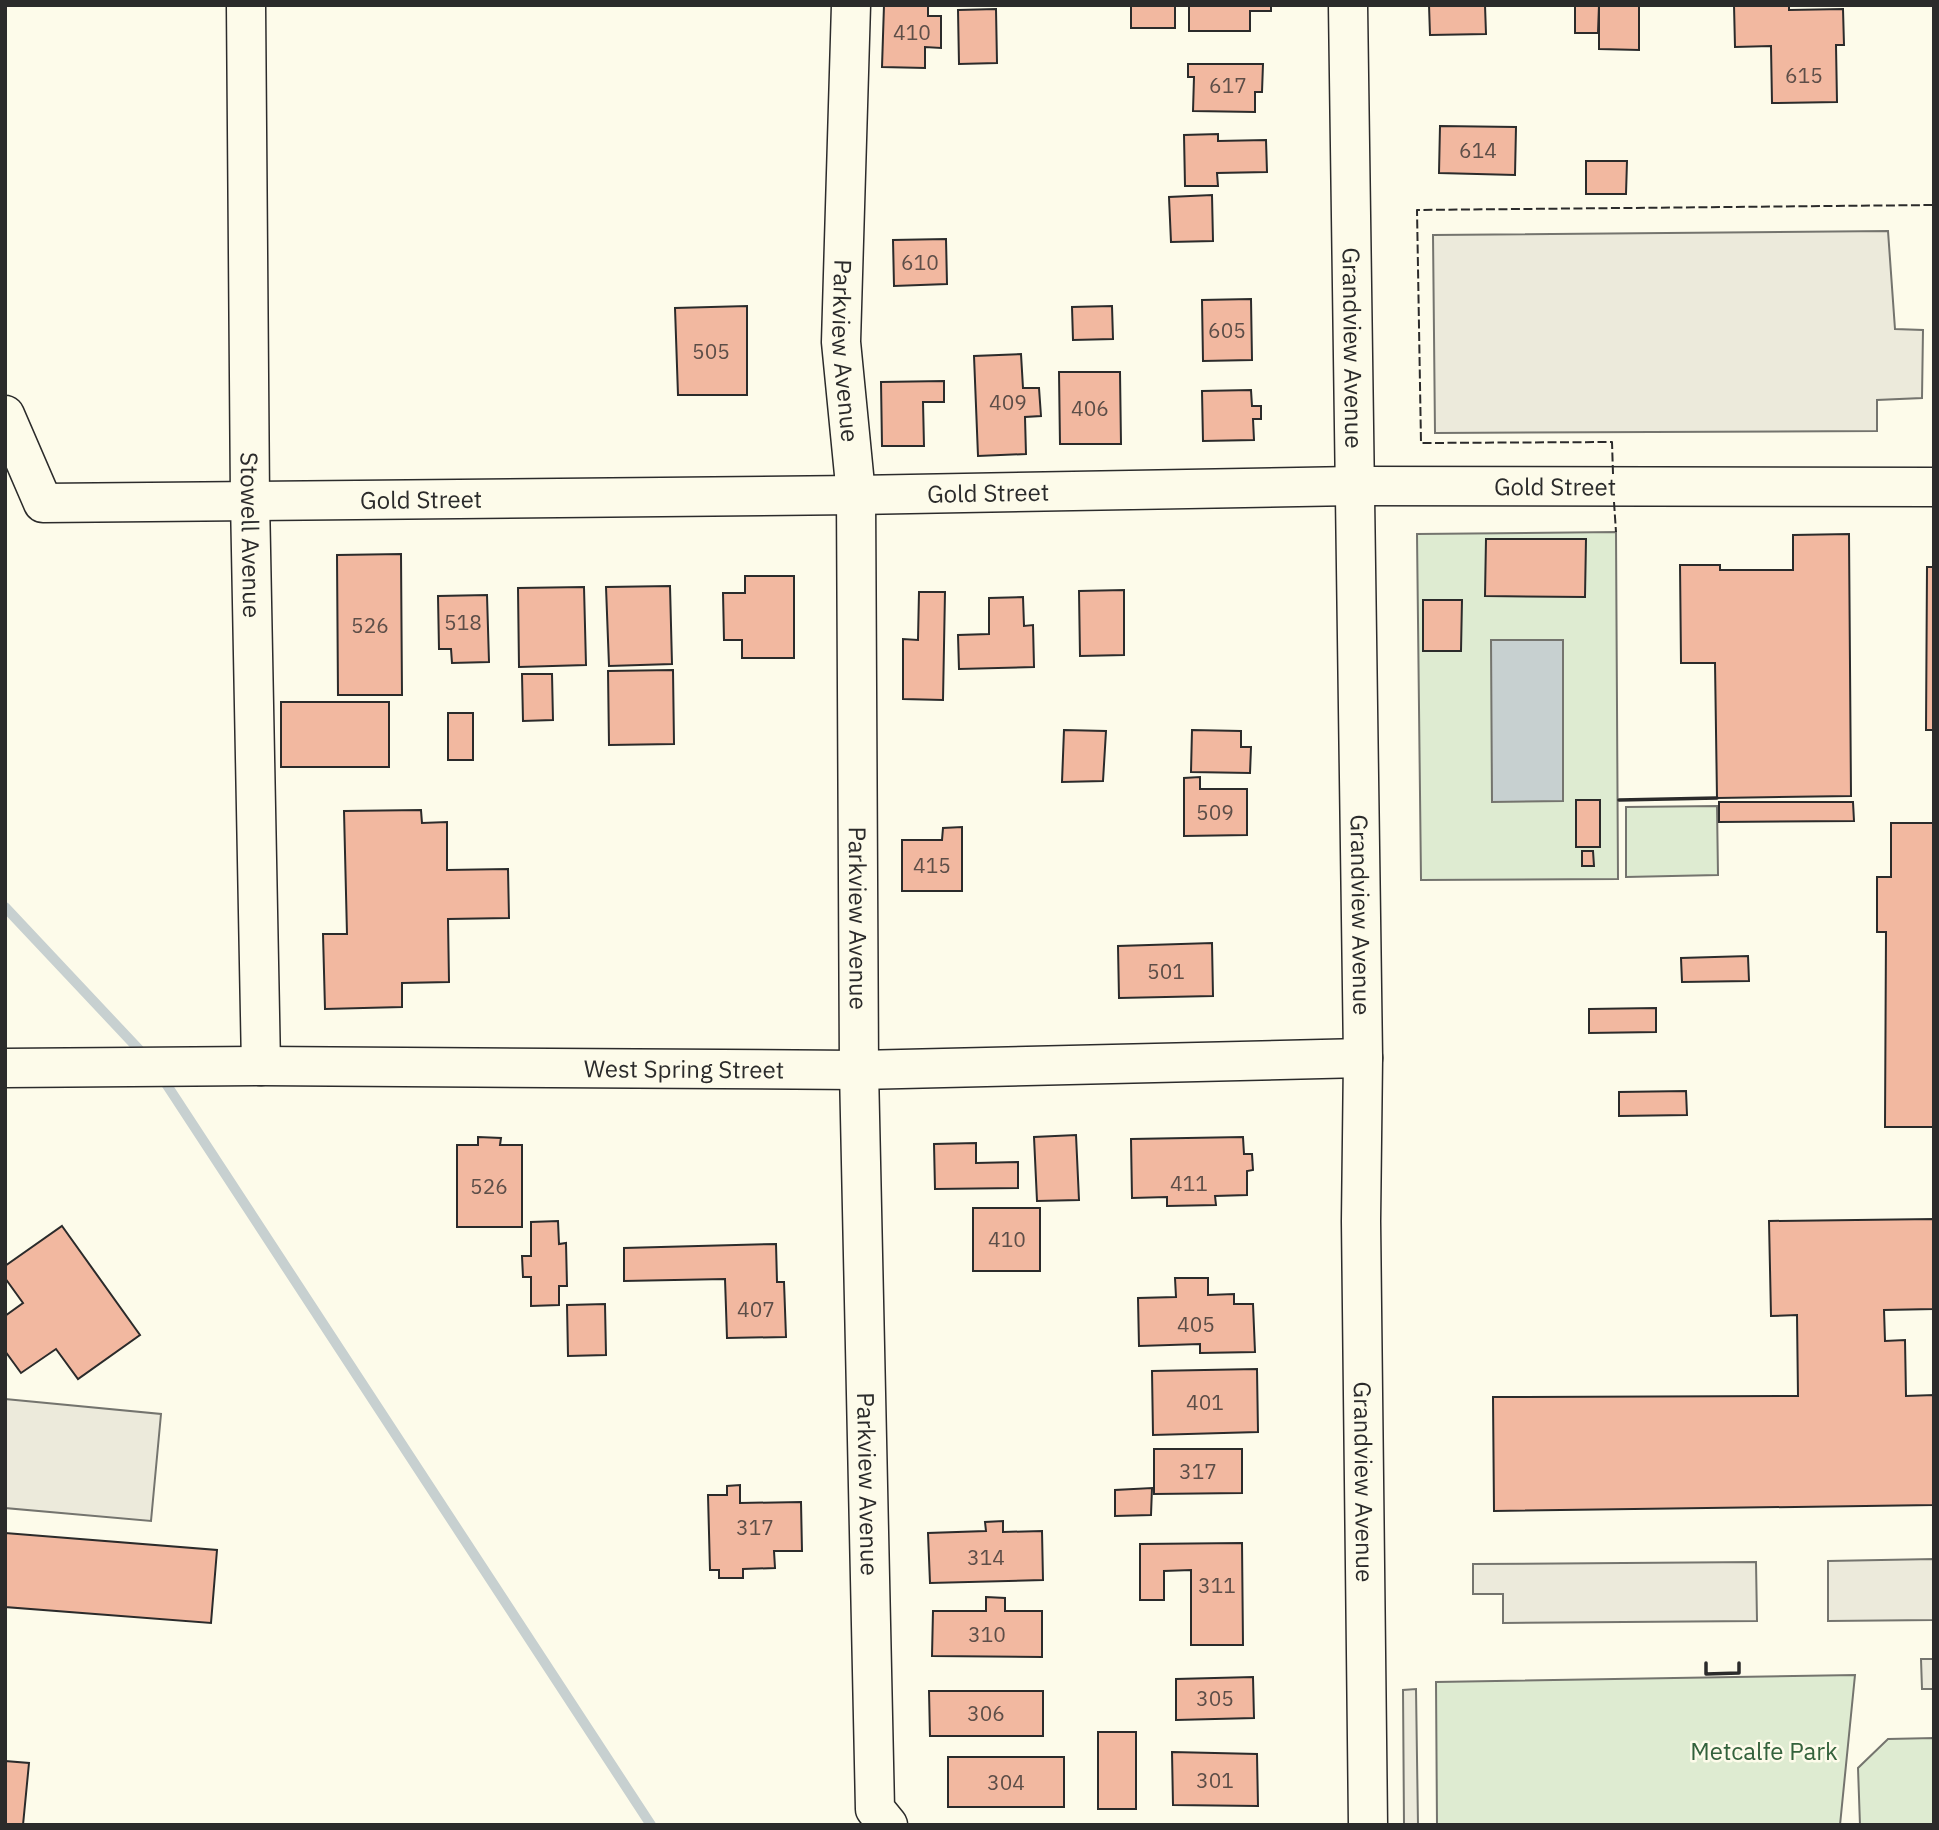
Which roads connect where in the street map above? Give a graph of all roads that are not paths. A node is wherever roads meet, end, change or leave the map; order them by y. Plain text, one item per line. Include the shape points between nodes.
1 (246, 5) edge
2 (851, 5) edge
3 (1348, 5) edge
4 (5, 415) edge
5 (1354, 486) junction
6 (1934, 487) edge
7 (856, 495) junction
8 (250, 499) junction
9 (1363, 1058) junction
10 (11, 1060) edge
11 (261, 1066) junction
12 (859, 1070) junction
13 (888, 1825) edge
14 (1368, 1825) edge

1 - 8 street, Stowell Avenue
2 - 7 street, Parkview Avenue via 841,342
3 - 5 street, Grandview Avenue
4 - 8 street, Gold Street via 43,503
5 - 6 street, Gold Street
5 - 7 street, Gold Street
5 - 9 street, Grandview Avenue
7 - 8 street, Gold Street
7 - 12 street, Parkview Avenue
8 - 11 street, Stowell Avenue
9 - 12 street, West Spring Street
9 - 14 street, Grandview Avenue
10 - 11 street, West Spring Street
11 - 12 street, West Spring Street
12 - 13 street, Parkview Avenue via 875,1809

